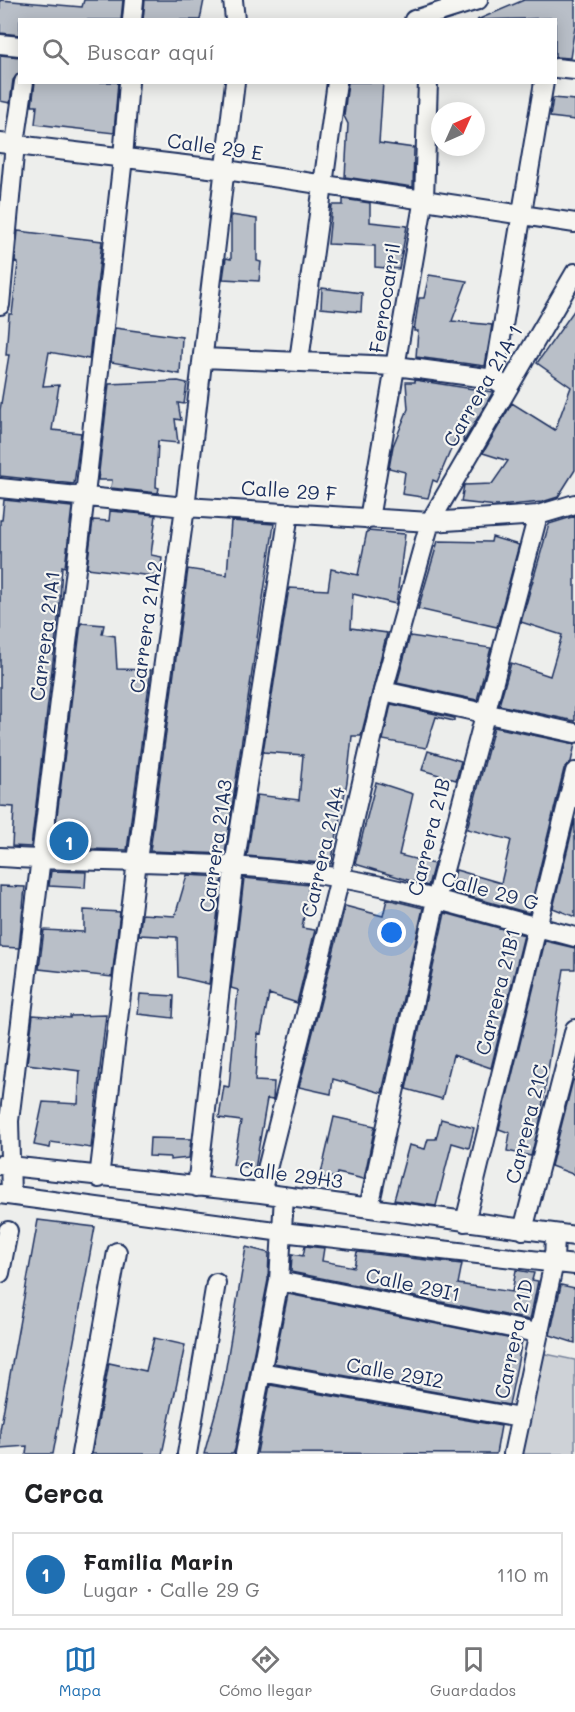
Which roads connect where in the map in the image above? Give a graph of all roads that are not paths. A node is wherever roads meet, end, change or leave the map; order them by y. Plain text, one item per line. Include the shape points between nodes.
1 (134, 0) edge
2 (233, 0) edge
3 (478, 0) edge
4 (132, 18) edge
5 (235, 18) edge
6 (427, 18) edge
7 (0, 44) edge
8 (18, 46) edge
9 (557, 68) edge
10 (575, 70) edge
11 (23, 84) edge
12 (129, 84) edge
13 (235, 84) edge
14 (337, 84) edge
15 (428, 84) edge
16 (544, 84) edge
17 (8, 143) edge
18 (123, 158) junction
19 (226, 170) junction
20 (324, 186) junction
21 (424, 198) junction
22 (522, 214) junction
23 (575, 223) edge
24 (575, 273) edge
25 (0, 305) edge
26 (203, 358) junction
27 (299, 361) junction
28 (396, 366) junction
29 (501, 384) junction
30 (0, 488) edge
31 (85, 495) junction
32 (573, 501) edge
33 (185, 507) junction
34 (289, 513) junction
35 (538, 515) junction
36 (369, 519) junction
37 (430, 522) junction
38 (384, 691) junction
39 (484, 713) junction
40 (575, 733) edge
41 (575, 772) edge
42 (0, 857) edge
43 (40, 859) junction
44 (137, 861) junction
45 (234, 867) junction
46 (340, 878) junction
47 (436, 900) junction
48 (537, 927) junction
49 (575, 937) edge
50 (575, 1029) edge
51 (567, 1091) edge
52 (5, 1166) edge
53 (99, 1178) junction
54 (197, 1187) junction
55 (261, 1193) junction
56 (5, 1195) edge
57 (284, 1196) junction
58 (369, 1207) junction
59 (465, 1222) junction
60 (8, 1230) dead end
61 (524, 1230) junction
62 (282, 1232) junction
63 (555, 1234) junction
64 (575, 1236) edge
65 (117, 1252) dead end
66 (554, 1262) junction
67 (575, 1265) edge
68 (0, 1273) edge
69 (279, 1281) junction
70 (216, 1283) dead end
71 (537, 1333) junction
72 (261, 1372) junction
73 (520, 1418) junction
74 (81, 1454) edge
75 (187, 1454) edge
76 (245, 1454) edge
77 (513, 1454) edge

1 - 4 street
2 - 5 street
3 - 6 street
7 - 8 street
9 - 10 street
11 - 17 street
12 - 18 street, Carrera 21A1
13 - 19 street, Carrera 21A2
14 - 20 street
15 - 21 street, Ferrocarril
16 - 22 street
17 - 18 street, Calle 29 E
17 - 25 street
18 - 19 street, Calle 29 E
18 - 31 street, Carrera 21A1
19 - 20 street, Calle 29 E
19 - 26 street, Carrera 21A2
20 - 21 street, Calle 29 E
20 - 27 street
21 - 22 street
21 - 28 street, Ferrocarril
22 - 23 street
22 - 29 street
24 - 29 street, Carrera 21A 1
26 - 27 street
26 - 33 street, Carrera 21A2
27 - 28 street
28 - 29 street
28 - 36 street, Ferrocarril
29 - 37 street, Carrera 21A 1
30 - 31 street, Calle 29 F
31 - 33 street, Calle 29 F
31 - 43 street, Carrera 21A1
32 - 35 street, Calle 29 F
33 - 34 street, Calle 29 F
33 - 44 street, Carrera 21A2
34 - 36 street, Calle 29 F
34 - 45 street, Carrera 21A3
35 - 37 street, Calle 29 F
35 - 39 street, Carrera 21B
36 - 37 street, Calle 29 F
37 - 38 street, Carrera 21A4
38 - 39 street
38 - 46 street, Carrera 21A4
39 - 40 street
39 - 47 street, Carrera 21B
41 - 48 street, Carrera 21B1
42 - 43 street, Calle 29 G
43 - 44 street, Calle 29 G
43 - 52 street, Carrera 21A1
44 - 45 street, Calle 29 G
44 - 53 street, Carrera 21A2
45 - 46 street, Calle 29 G
45 - 54 street, Carrera 21A3
46 - 47 street, Calle 29 G
46 - 55 street, Carrera 21A4
47 - 48 street, Calle 29 G
47 - 58 street, Carrera 21B
48 - 49 street, Calle 29 G
48 - 59 street, Carrera 21B1
50 - 51 street, Carrera 21C
51 - 61 street, Carrera 21C
52 - 53 street, Calle 29H3
52 - 56 street, Carrera 21A1
53 - 54 street, Calle 29H3
54 - 55 street, Calle 29H3
55 - 57 street, Calle 29H3
56 - 62 street
57 - 58 street, Calle 29H3
57 - 62 street
58 - 59 street, Calle 29H3
59 - 61 street, Calle 29H3
60 - 68 street
61 - 63 street, Calle 29H3
62 - 66 street
62 - 69 street
63 - 64 street, Calle 29H3
63 - 66 street, Carrera 21D
65 - 74 street
66 - 67 street
66 - 71 street, Carrera 21D
69 - 71 street, Calle 29I1
69 - 72 street
70 - 75 street
71 - 73 street, Carrera 21D
72 - 73 street, Calle 29I2
72 - 76 street
73 - 77 street, Carrera 21D

